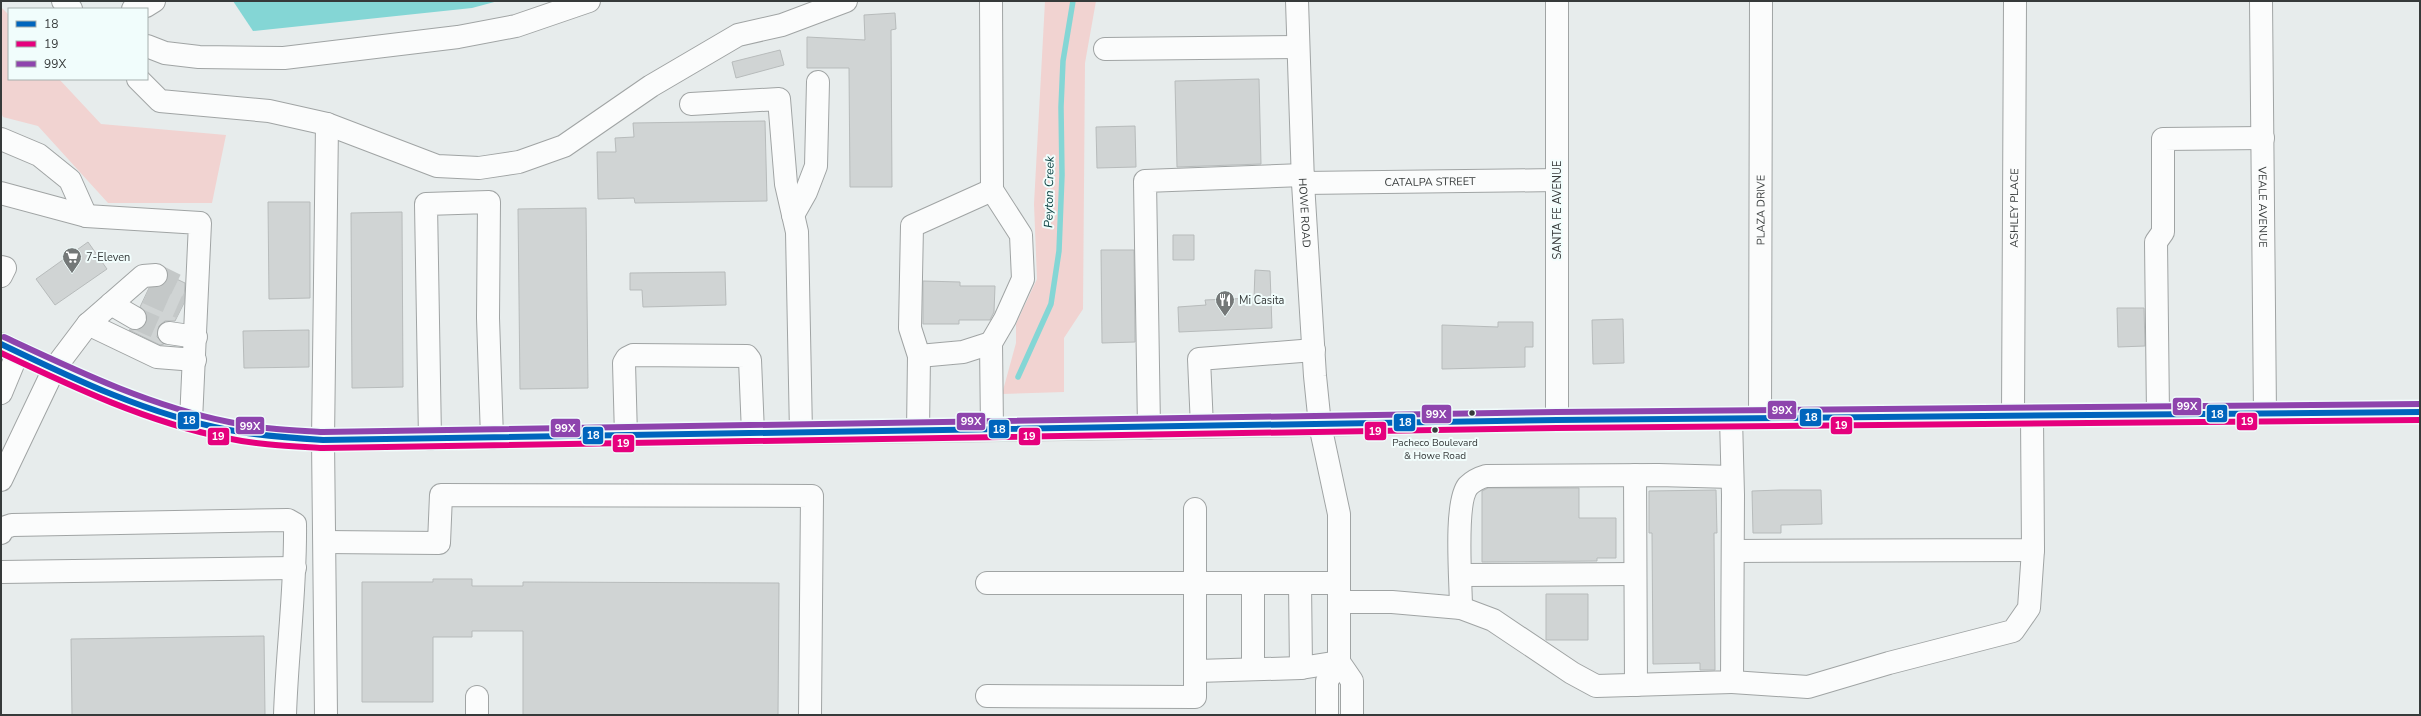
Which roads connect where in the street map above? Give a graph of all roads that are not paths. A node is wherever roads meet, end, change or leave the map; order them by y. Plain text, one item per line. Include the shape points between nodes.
1 (154, 1) edge
2 (589, 1) edge
3 (846, 1) edge
4 (991, 1) edge
5 (1298, 1) edge
6 (1556, 1) edge
7 (1761, 1) edge
8 (2016, 1) edge
9 (2261, 1) edge
10 (137, 8) edge
11 (148, 46) edge
12 (1298, 47) junction
13 (1105, 49) dead end
14 (139, 80) edge
15 (818, 82) dead end
16 (692, 104) dead end
17 (326, 124) junction
18 (2263, 138) junction
19 (1, 139) edge
20 (1303, 179) junction
21 (1556, 180) junction
22 (992, 190) junction
23 (1, 193) edge
24 (793, 214) junction
25 (86, 216) junction
26 (1, 267) edge
27 (1, 276) edge
28 (145, 285) dead end
29 (111, 304) junction
30 (135, 318) tunnel mouth
31 (88, 324) junction
32 (169, 333) tunnel mouth
33 (196, 337) junction
34 (991, 343) junction
35 (10, 348) edge
36 (1314, 350) junction
37 (919, 356) junction
38 (194, 360) junction
39 (54, 369) junction
40 (1, 393) edge
41 (2420, 412) edge
42 (2158, 414) junction
43 (2265, 414) junction
44 (2022, 416) junction
45 (1731, 418) junction
46 (1760, 418) junction
47 (1557, 420) junction
48 (191, 421) junction
49 (1320, 424) junction
50 (1202, 427) junction
51 (1150, 428) junction
52 (992, 429) junction
53 (918, 431) junction
54 (753, 433) junction
55 (801, 433) junction
56 (626, 436) junction
57 (492, 438) junction
58 (430, 439) junction
59 (323, 440) junction
60 (1635, 475) junction
61 (1732, 477) junction
62 (1, 480) edge
63 (1195, 509) dead end
64 (1, 534) edge
65 (325, 542) junction
66 (2033, 550) junction
67 (1733, 551) junction
68 (296, 568) junction
69 (1, 572) edge
70 (1635, 574) junction
71 (1461, 575) junction
72 (987, 583) dead end
73 (1197, 583) junction
74 (1253, 583) junction
75 (1300, 583) junction
76 (1339, 592) junction
77 (1461, 608) junction
78 (1339, 662) junction
79 (1301, 668) junction
80 (1253, 669) junction
81 (1197, 671) junction
82 (1732, 682) junction
83 (1636, 685) junction
84 (987, 696) dead end
85 (285, 715) edge
86 (326, 715) edge
87 (810, 715) edge
88 (1327, 715) edge
89 (1352, 715) edge

1 - 10 street
2 - 11 street via 516,26 465,36 284,58 199,57 165,53
3 - 17 street via 782,25 738,35 651,86 564,146 519,162 479,168 437,166
4 - 22 street
5 - 12 street, HOWE ROAD
6 - 21 street, SANTA FE AVENUE
7 - 46 street, PLAZA DRIVE
8 - 44 street, ASHLEY PLACE
9 - 18 street, VEALE AVENUE
12 - 13 street
12 - 20 street, HOWE ROAD
14 - 17 street via 160,101 269,111
15 - 24 street via 816,166 806,192
16 - 24 street via 779,99 786,184
17 - 59 street
18 - 42 street via 2163,139 2163,232 2156,242
18 - 43 street, VEALE AVENUE
19 - 25 street via 39,155 70,180
20 - 21 street, CATALPA STREET
20 - 36 street, HOWE ROAD
20 - 51 street, CATALPA STREET via 1145,181
21 - 47 street, SANTA FE AVENUE
22 - 34 street via 1021,235 1023,279 1006,319
22 - 37 street via 912,226 910,328
23 - 25 street
24 - 55 street via 797,232
25 - 33 street via 200,223 191,302
26 - 27 street via 5,268
28 - 29 street
29 - 30 street
29 - 31 street
31 - 38 street via 157,357
31 - 39 street
32 - 33 street
33 - 38 street
34 - 37 street via 963,352
34 - 52 street
35 - 39 main road
35 - 40 street
36 - 49 street, HOWE ROAD
36 - 50 street via 1199,359
37 - 53 street
38 - 48 street
39 - 48 main road via 104,391
39 - 62 street
41 - 43 main road
42 - 43 main road
42 - 44 main road
44 - 46 main road
44 - 66 street, ASHLEY PLACE
45 - 46 main road
45 - 47 main road
45 - 61 street
47 - 49 main road
48 - 59 main road via 215,428 281,438
49 - 50 main road
49 - 76 street, HOWE ROAD via 1339,514
50 - 51 main road
51 - 52 main road
52 - 53 main road
53 - 55 main road
54 - 55 main road
54 - 56 main road
54 - 56 street via 750,360 746,356 633,355 624,363
56 - 57 main road
57 - 58 main road
57 - 58 street via 488,318 489,202 481,202 426,204
58 - 59 main road
59 - 65 street
60 - 61 street
60 - 70 street
60 - 71 street via 1486,476 1476,479 1468,486 1461,506
61 - 67 street
63 - 73 street
64 - 68 street via 3,528 12,525 288,520 295,524
65 - 86 street
65 - 87 street via 439,543 441,495 812,496
66 - 67 street
66 - 82 street, ASHLEY PLACE via 2029,608 2013,631 1808,687
67 - 82 street
68 - 69 street
68 - 85 street via 287,651
70 - 71 street
70 - 83 street
71 - 77 street
72 - 73 street, ASHLEY PLACE
73 - 74 street, ASHLEY PLACE
73 - 81 street
74 - 75 street, ASHLEY PLACE
74 - 80 street
75 - 76 street, ASHLEY PLACE
75 - 79 street
76 - 77 street, ASHLEY PLACE via 1392,602
76 - 78 street, HOWE ROAD
77 - 83 street, ASHLEY PLACE via 1493,620 1585,681 1609,687
78 - 79 street
78 - 88 street via 1327,681
78 - 89 street via 1352,681
79 - 80 street
80 - 81 street
81 - 84 street via 1195,697
82 - 83 street, ASHLEY PLACE

